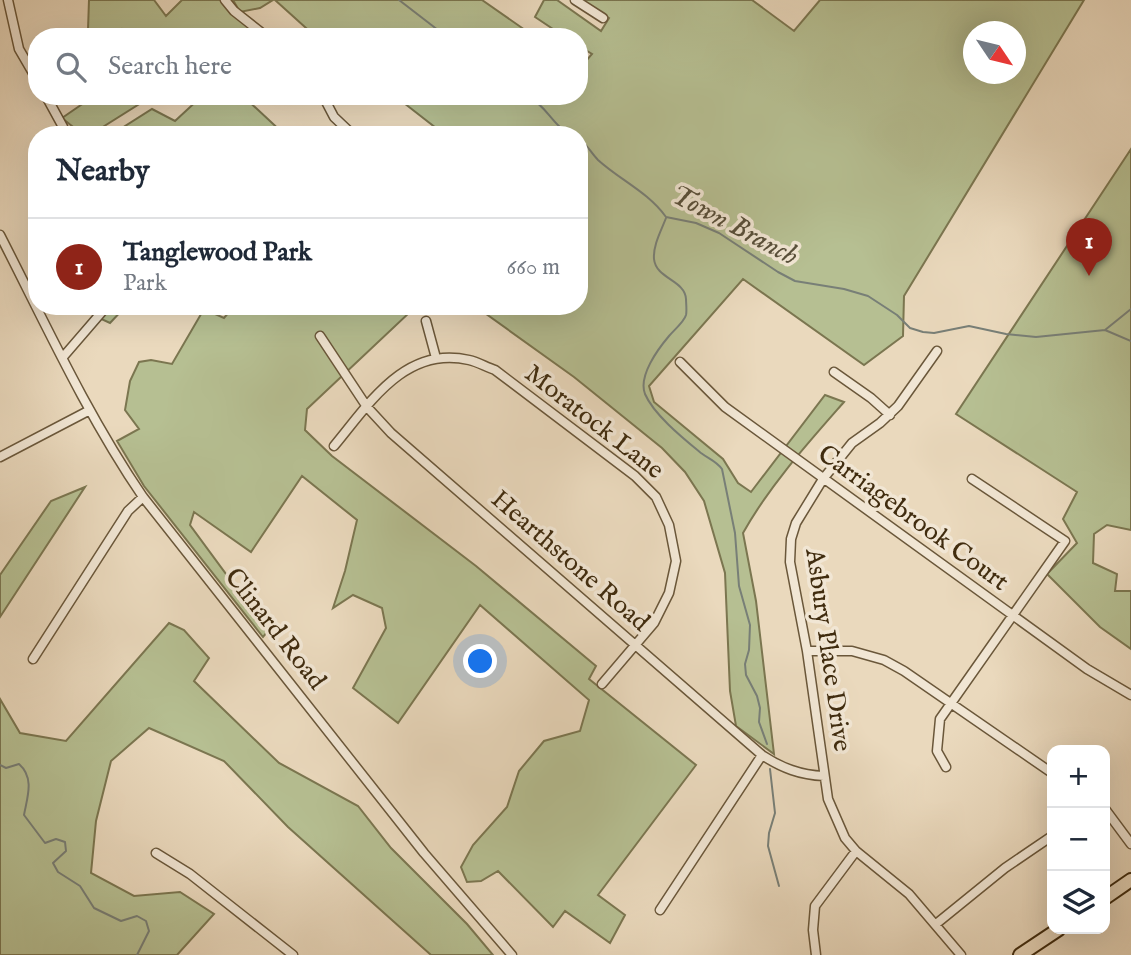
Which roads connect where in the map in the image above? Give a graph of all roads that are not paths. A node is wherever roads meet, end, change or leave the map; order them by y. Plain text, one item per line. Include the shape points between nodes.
1 (8, 0) edge
2 (225, 0) edge
3 (575, 0) edge
4 (603, 18) dead end
5 (256, 28) edge
6 (28, 64) edge
7 (51, 105) edge
8 (328, 105) edge
9 (61, 126) edge
10 (344, 126) edge
11 (0, 235) edge
12 (28, 290) edge
13 (41, 315) edge
14 (99, 315) edge
15 (426, 321) dead end
16 (320, 336) dead end
17 (937, 351) dead end
18 (63, 358) junction
19 (436, 358) junction
20 (680, 362) dead end
21 (834, 372) dead end
22 (367, 407) junction
23 (90, 410) junction
24 (890, 415) junction
25 (334, 446) dead end
26 (0, 457) edge
27 (824, 479) junction
28 (972, 479) dead end
29 (143, 497) junction
30 (1012, 616) junction
31 (636, 646) junction
32 (807, 652) junction
33 (33, 659) dead end
34 (602, 684) dead end
35 (1131, 695) edge
36 (951, 703) junction
37 (762, 755) junction
38 (946, 767) dead end
39 (1047, 770) edge
40 (824, 776) junction
41 (1110, 816) edge
42 (1047, 839) edge
43 (1131, 844) edge
44 (856, 851) junction
45 (156, 853) dead end
46 (1131, 880) edge
47 (1110, 895) edge
48 (660, 910) dead end
49 (936, 924) junction
50 (1052, 934) edge
51 (293, 955) edge
52 (512, 955) edge
53 (816, 955) edge
54 (961, 955) edge
55 (1020, 955) edge

1 - 6 street via 19,49
2 - 5 street
3 - 4 street
7 - 9 street
8 - 10 street
11 - 12 street, Clinard Road
13 - 18 street, Clinard Road
14 - 18 street
15 - 19 street
16 - 22 street, Hearthstone Road
17 - 24 street, Asbury Place Drive
18 - 23 street, Clinard Road
19 - 22 street, Moratock Lane via 401,372
19 - 31 street, Moratock Lane via 471,360 495,370 635,476 656,498 669,525 676,561 669,593
20 - 27 street, Carriagebrook Court via 724,407
21 - 24 street
22 - 25 street, Moratock Lane
22 - 31 street, Hearthstone Road
23 - 26 street
23 - 29 street, Clinard Road
24 - 27 street, Asbury Place Drive via 852,443
27 - 30 street, Carriagebrook Court
27 - 32 street, Asbury Place Drive via 791,538 790,562
28 - 30 street via 1065,541
29 - 33 street via 128,511
29 - 52 street, Clinard Road via 424,853
30 - 35 street, Carriagebrook Court
30 - 36 street
31 - 34 street, Moratock Lane
31 - 37 street, Hearthstone Road
32 - 36 street via 852,650 884,660
32 - 40 street, Asbury Place Drive
36 - 38 street via 940,719 936,740 939,759
36 - 39 street
37 - 40 street, Hearthstone Road via 780,767
37 - 48 street
40 - 44 street, Asbury Place Drive via 828,799 845,838
41 - 43 street
42 - 49 street
44 - 49 street, Asbury Place Drive via 909,894
44 - 53 street via 815,906
45 - 51 street
46 - 47 main road
49 - 54 street, Asbury Place Drive
50 - 55 main road

